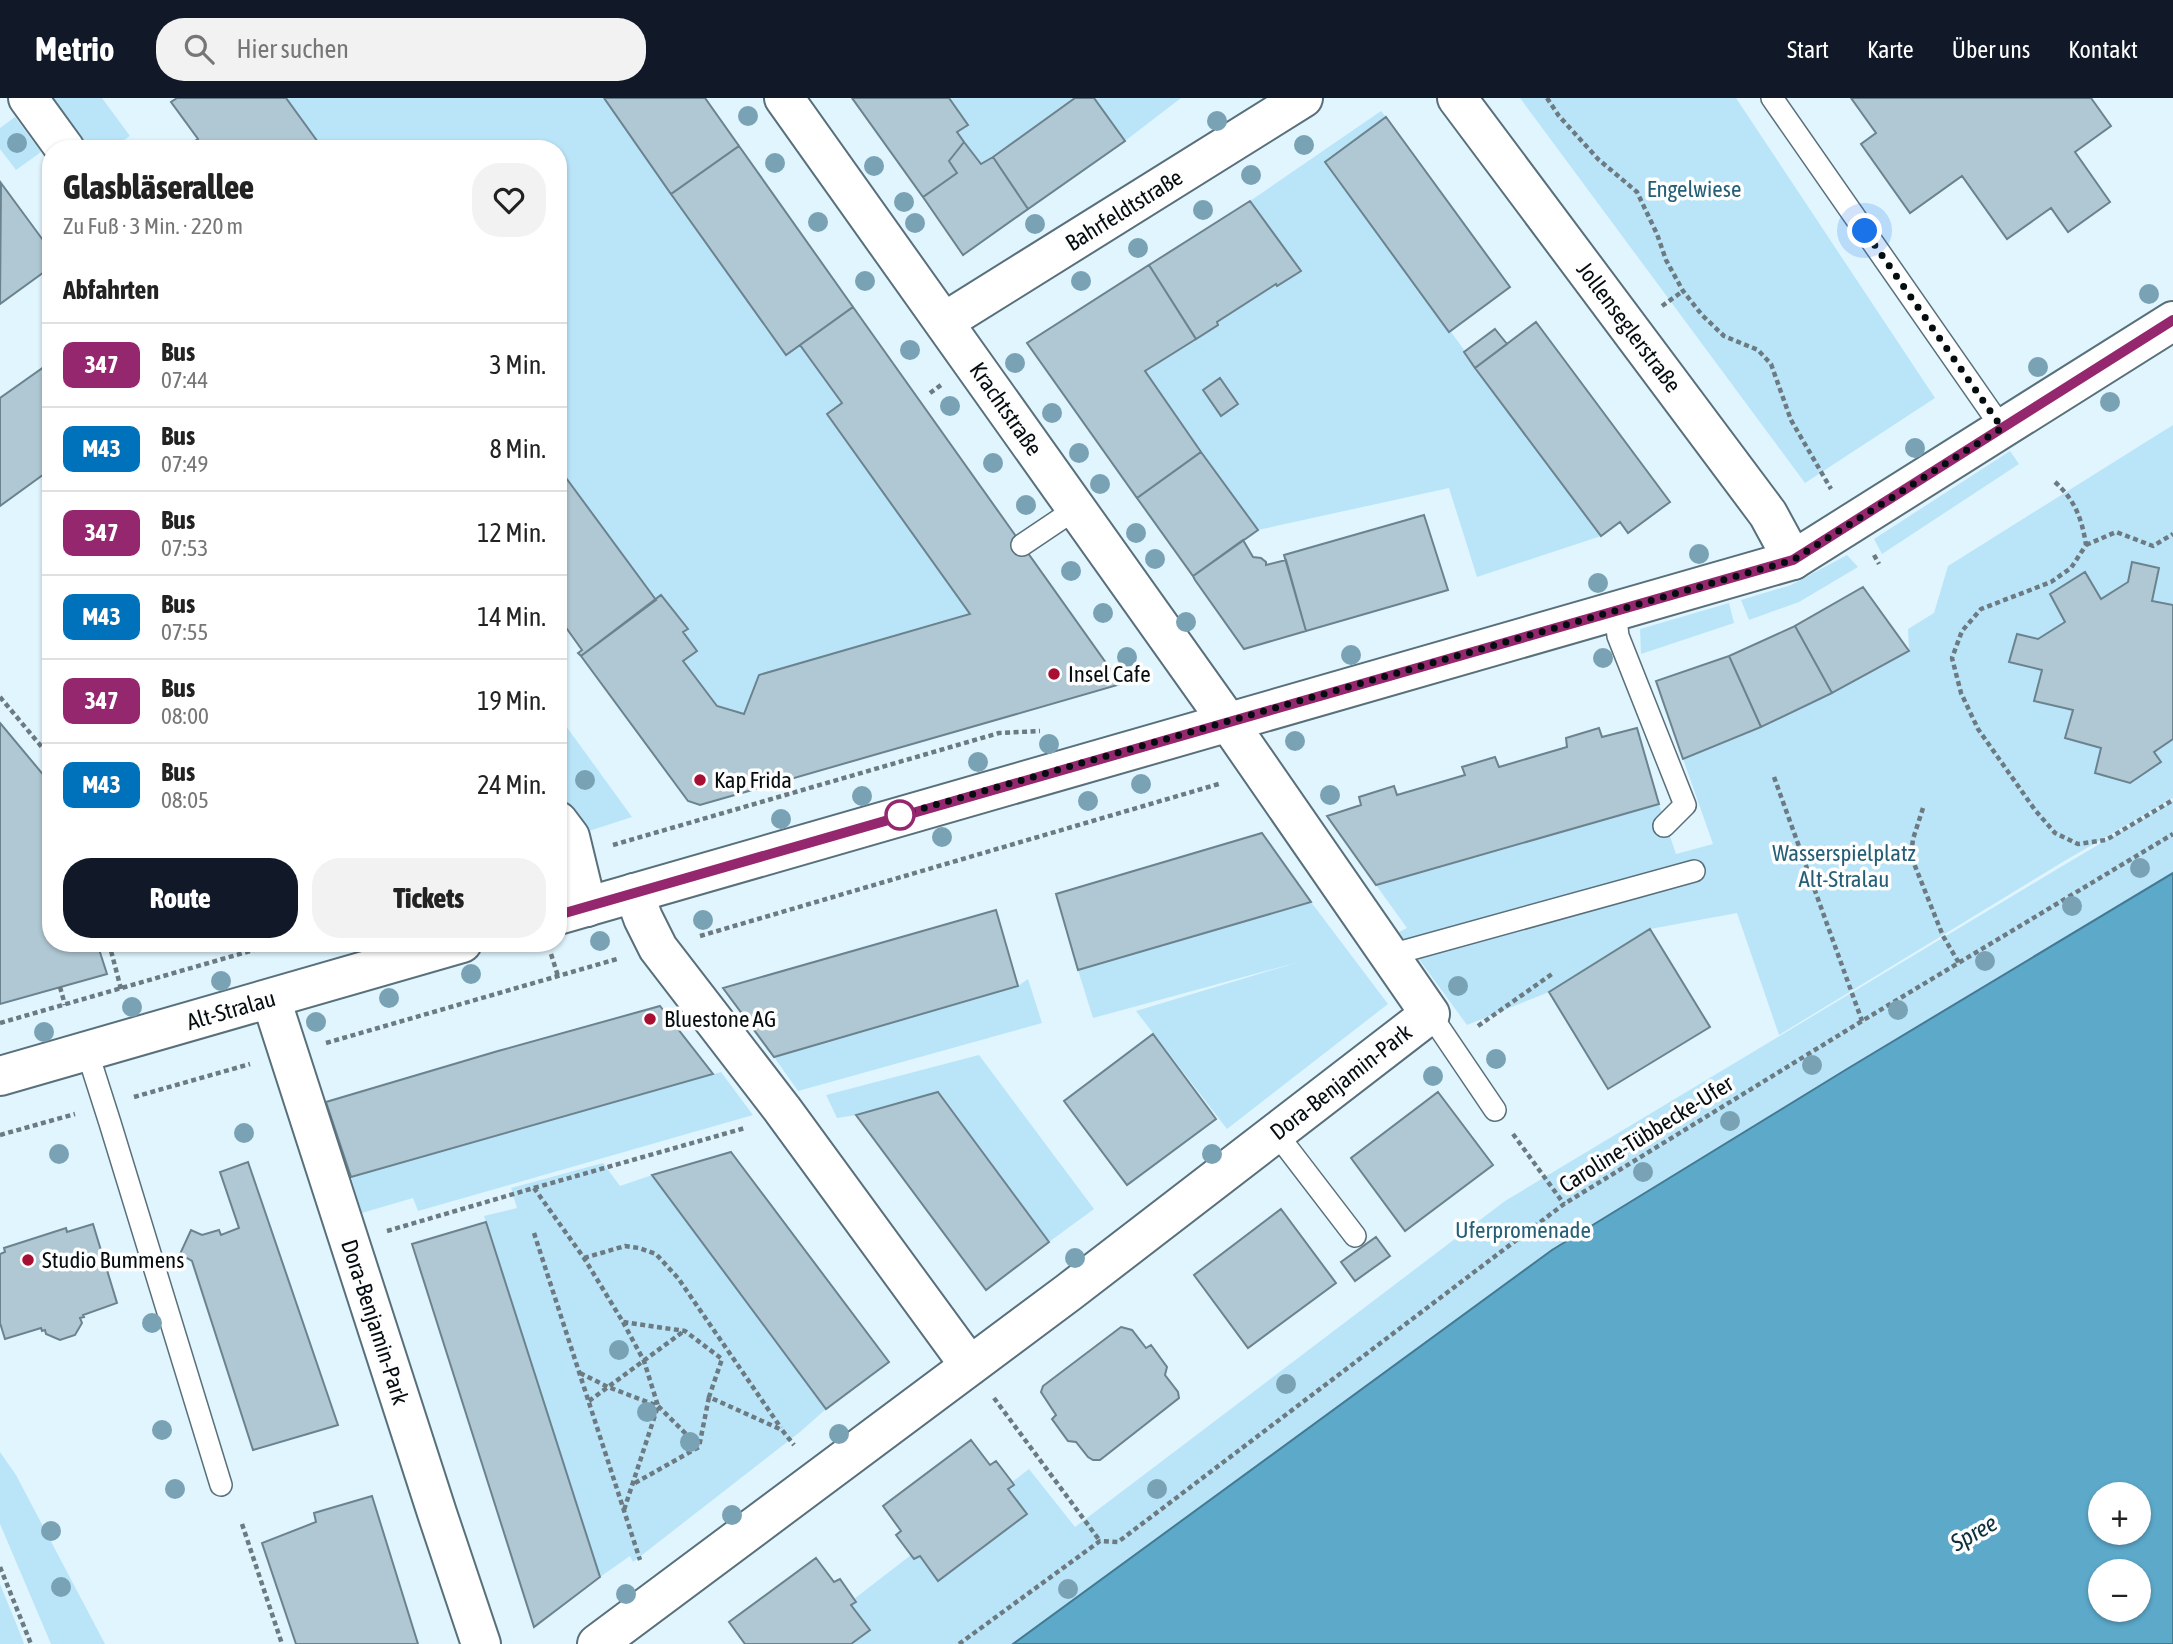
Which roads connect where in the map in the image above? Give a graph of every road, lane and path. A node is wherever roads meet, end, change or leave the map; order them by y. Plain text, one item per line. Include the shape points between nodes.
1 (28, 98) edge
2 (784, 98) edge
3 (1303, 98) edge
4 (1457, 98) edge
5 (1547, 98) edge
6 (1772, 98) edge
7 (58, 140) edge
8 (2173, 321) edge
9 (944, 322) junction
10 (2002, 428) junction
11 (2055, 482) dead end
12 (1836, 496) dead end
13 (1077, 509) junction
14 (2173, 534) edge
15 (2087, 544) junction
16 (1022, 545) dead end
17 (1793, 560) junction
18 (1615, 611) junction
19 (0, 697) edge
20 (1228, 722) junction
21 (999, 733) dead end
22 (42, 747) edge
23 (1774, 777) dead end
24 (1225, 783) dead end
25 (2173, 800) edge
26 (1923, 808) dead end
27 (1664, 826) dead end
28 (656, 833) dead end
29 (567, 834) edge
30 (2173, 834) edge
31 (1694, 872) dead end
32 (634, 893) junction
33 (573, 911) edge
34 (699, 936) dead end
35 (112, 952) edge
36 (247, 952) edge
37 (431, 952) edge
38 (550, 952) edge
39 (1390, 955) junction
40 (1959, 963) junction
41 (1552, 974) dead end
42 (558, 976) dead end
43 (60, 987) dead end
44 (121, 989) junction
45 (271, 999) junction
46 (65, 1005) junction
47 (1862, 1021) junction
48 (0, 1023) edge
49 (1440, 1029) junction
50 (87, 1051) junction
51 (0, 1076) edge
52 (782, 1109) junction
53 (1495, 1110) joint
54 (1276, 1133) junction
55 (534, 1188) junction
56 (1564, 1204) junction
57 (534, 1233) dead end
58 (1355, 1236) dead end
59 (349, 1242) junction
60 (584, 1258) junction
61 (623, 1322) junction
62 (685, 1331) junction
63 (645, 1361) junction
64 (970, 1366) junction
65 (579, 1372) junction
66 (608, 1387) junction
67 (709, 1397) junction
68 (589, 1401) junction
69 (658, 1406) junction
70 (782, 1430) junction
71 (699, 1447) junction
72 (797, 1448) dead end
73 (634, 1484) junction
74 (221, 1485) dead end
75 (624, 1511) junction
76 (242, 1524) dead end
77 (1100, 1541) junction
78 (642, 1566) dead end
79 (0, 1567) edge
80 (31, 1644) edge
81 (282, 1644) edge
82 (481, 1644) edge
83 (597, 1644) edge
84 (960, 1644) edge

1 - 7 street
2 - 9 street, Krachtstraße
3 - 9 street, Bahrfeldtstraße
4 - 17 street, Jollenseglerstraße via 1768,514
5 - 12 path via 1598,159 1637,192 1666,260 1702,315 1724,336 1758,350 1772,364 1791,420
6 - 10 lane
8 - 10 street
9 - 13 street, Krachtstraße
10 - 17 street
11 - 15 path via 2082,521
13 - 16 lane
13 - 20 street, Krachtstraße
14 - 15 path via 2154,546 2116,532
15 - 25 path via 2071,568 2051,582 1981,609 1962,631 1952,658 1961,693 1978,730 2035,810 2055,832 2078,845 2106,840
17 - 18 street
18 - 20 street
18 - 27 lane via 1618,636 1685,805
19 - 22 path
20 - 32 street
20 - 39 street, Dora-Benjamin-Park
21 - 28 path
23 - 47 path
24 - 34 path
26 - 40 path via 1911,856 1943,936
29 - 33 street
30 - 40 path, Caroline-Tübbecke-Ufer
31 - 39 lane
32 - 33 street
32 - 52 street via 658,948
35 - 44 path
36 - 44 path
37 - 45 street, Alt-Stralau
38 - 42 path
39 - 49 street, Dora-Benjamin-Park
40 - 47 path, Caroline-Tübbecke-Ufer
41 - 49 path
43 - 46 path
44 - 46 path
45 - 50 street, Alt-Stralau
45 - 59 street, Dora-Benjamin-Park
46 - 48 path
47 - 56 path, Caroline-Tübbecke-Ufer
49 - 53 lane
49 - 54 street, Dora-Benjamin-Park
50 - 51 street, Alt-Stralau
50 - 74 lane
52 - 55 path via 758,1125
52 - 64 street
53 - 56 path
54 - 58 lane
54 - 64 street, Dora-Benjamin-Park
55 - 59 path
55 - 60 path
56 - 77 path, Caroline-Tübbecke-Ufer via 1118,1542
57 - 65 path
59 - 82 street, Dora-Benjamin-Park
60 - 61 path
60 - 70 path via 625,1246 656,1254 678,1278
61 - 62 path
61 - 63 path
62 - 63 path
62 - 67 path via 722,1359
63 - 66 path
63 - 69 path
64 - 77 path
64 - 83 street, Dora-Benjamin-Park
65 - 66 path
65 - 68 path
66 - 68 path
66 - 69 path
67 - 70 path
67 - 71 path
68 - 75 path
69 - 71 path
69 - 73 path
70 - 72 path
71 - 73 path
73 - 75 path
75 - 78 path
76 - 81 path
77 - 84 path, Caroline-Tübbecke-Ufer
79 - 80 path

